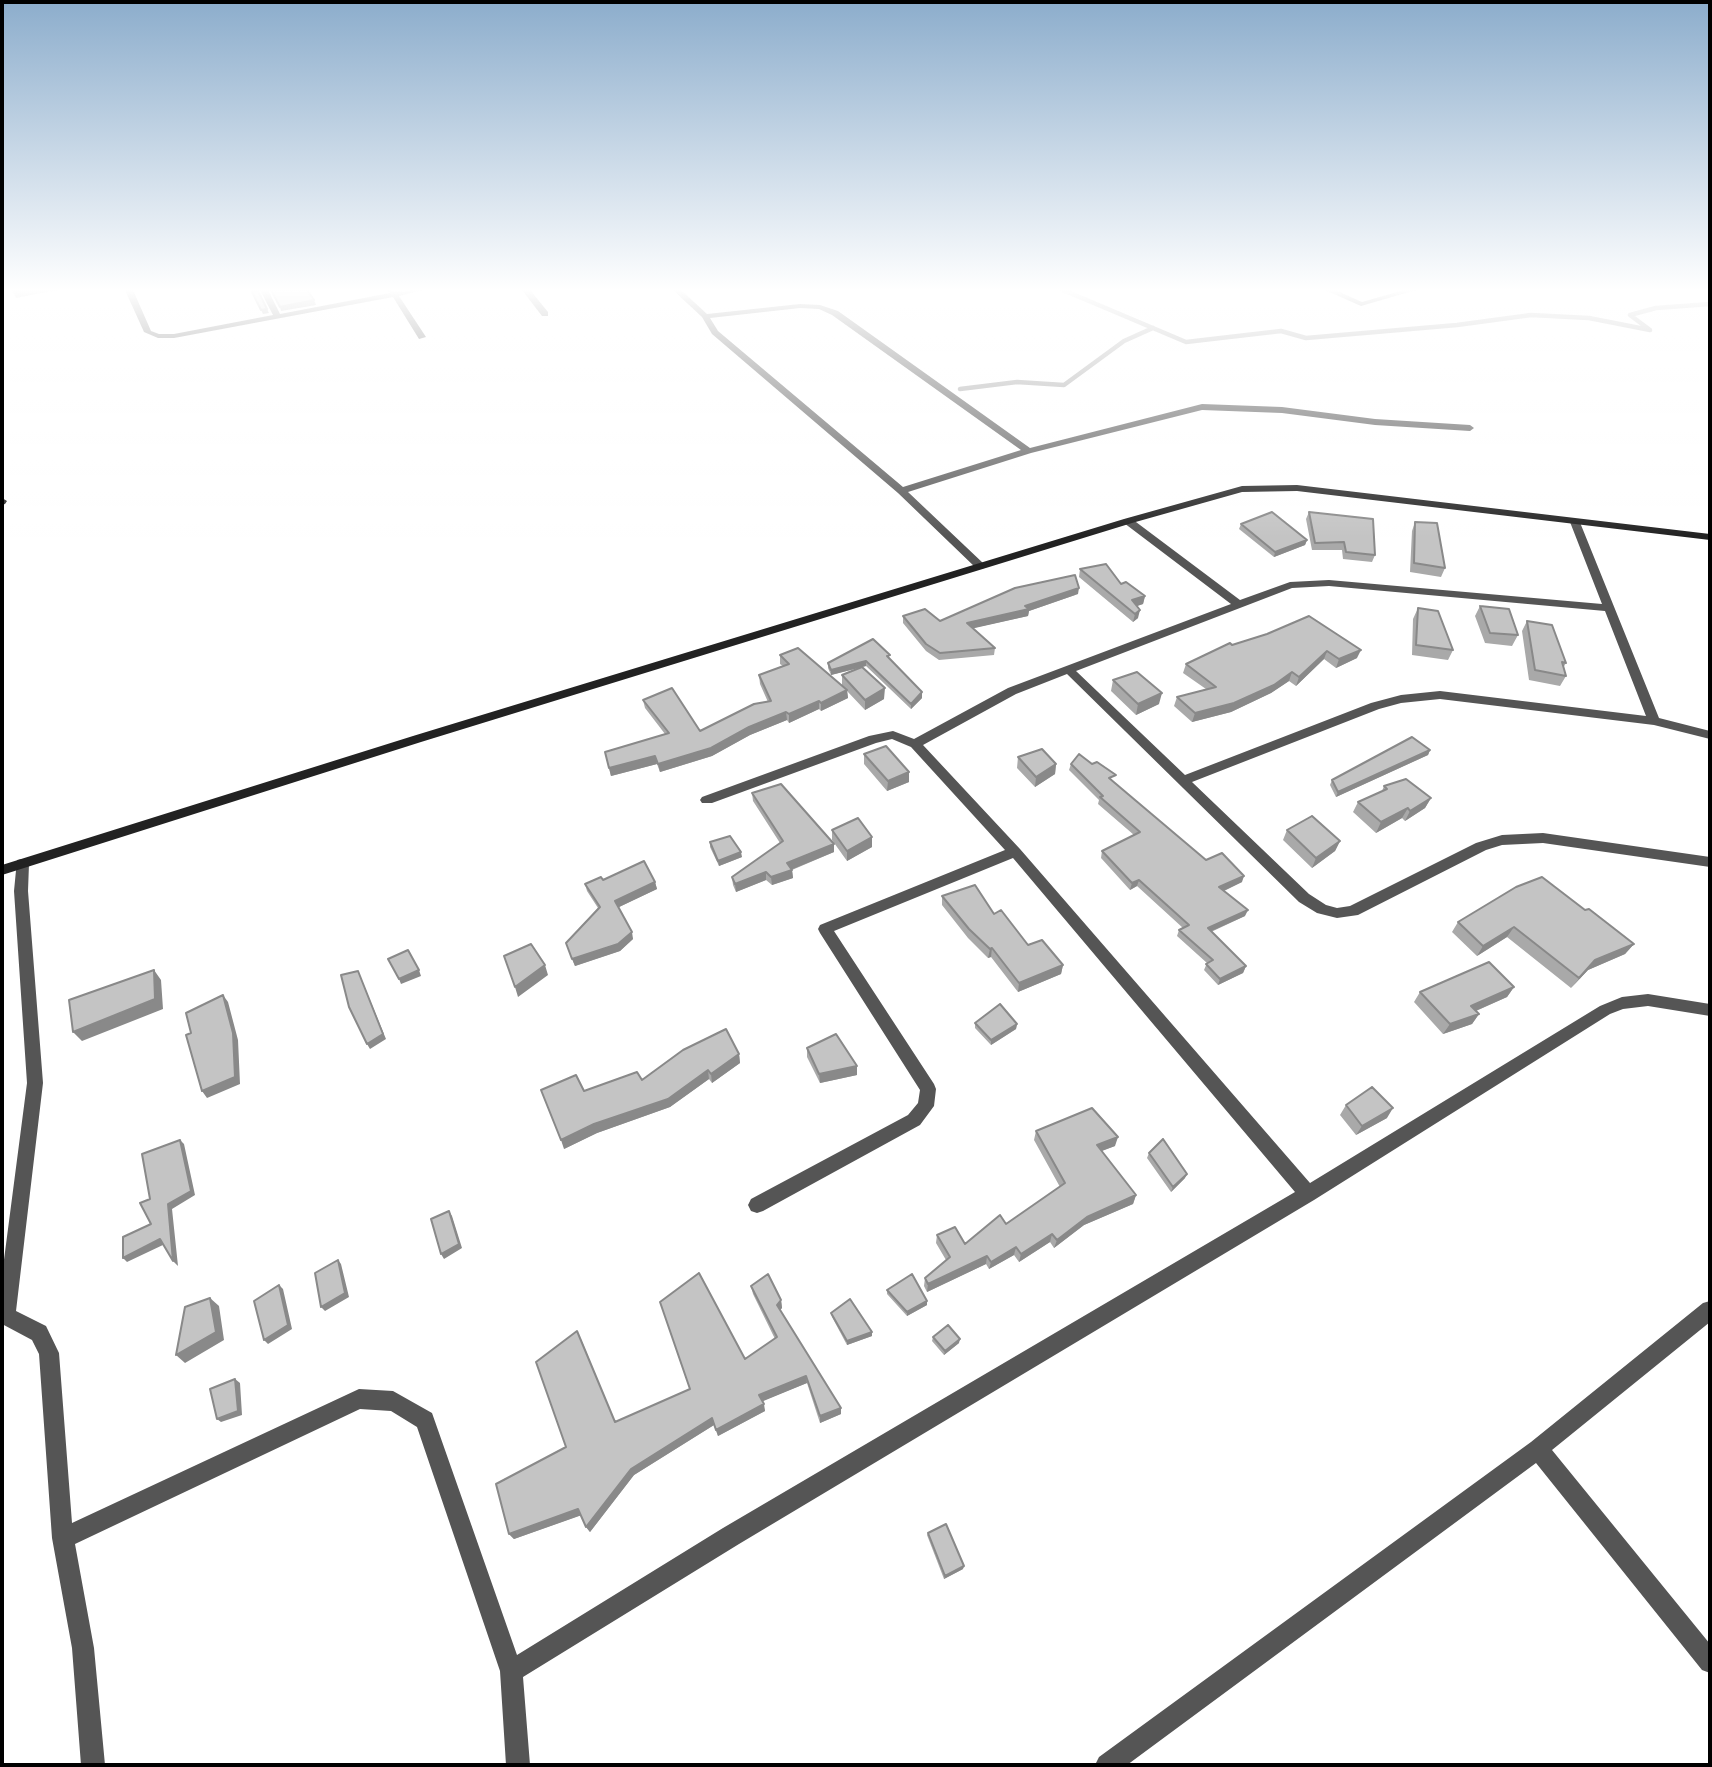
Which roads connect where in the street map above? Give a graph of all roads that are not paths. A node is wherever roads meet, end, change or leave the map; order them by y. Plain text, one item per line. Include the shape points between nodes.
1 (762, 372) edge
2 (918, 372) edge
3 (1469, 428) dead end
4 (1028, 452) junction
5 (901, 491) junction
6 (1128, 521) junction
7 (1575, 522) junction
8 (1710, 537) edge
9 (980, 566) junction
10 (1239, 605) junction
11 (1608, 608) junction
12 (1069, 670) junction
13 (1654, 721) junction
14 (1710, 735) edge
15 (915, 744) junction
16 (1185, 780) junction
17 (707, 800) dead end
18 (1015, 852) junction
19 (1710, 862) edge
20 (22, 864) junction
21 (2, 870) edge
22 (1710, 1010) edge
23 (1308, 1194) junction
24 (757, 1205) dead end
25 (1710, 1310) edge
26 (4, 1314) edge
27 (1538, 1450) junction
28 (62, 1538) junction
29 (1710, 1662) edge
30 (511, 1671) junction
31 (93, 1765) edge
32 (517, 1765) edge
33 (1107, 1765) edge

1 - 5 street
2 - 4 street
3 - 4 street via 1224,406 1185,411
4 - 5 street
5 - 9 street
6 - 7 street via 1242,489 1297,488
6 - 9 street
6 - 10 street
7 - 8 street
7 - 11 street
9 - 20 street
10 - 11 street via 1310,582
10 - 12 street
11 - 13 street
12 - 15 street via 1012,691
12 - 16 street
13 - 14 street
13 - 16 street via 1440,695 1401,699
15 - 17 street via 892,735 873,739
15 - 18 street
16 - 19 street via 1304,898 1337,913 1353,911 1481,846 1502,840 1544,838
18 - 23 street
18 - 24 street via 825,929 928,1089 926,1106 914,1120
20 - 21 street
20 - 26 street via 34,1083
22 - 23 street via 1648,1000 1605,1010
23 - 30 street
25 - 27 street
26 - 28 street via 39,1333 49,1353
27 - 29 street
27 - 33 street
28 - 30 street via 359,1399 393,1401 425,1420
28 - 31 street via 83,1648
30 - 32 street

